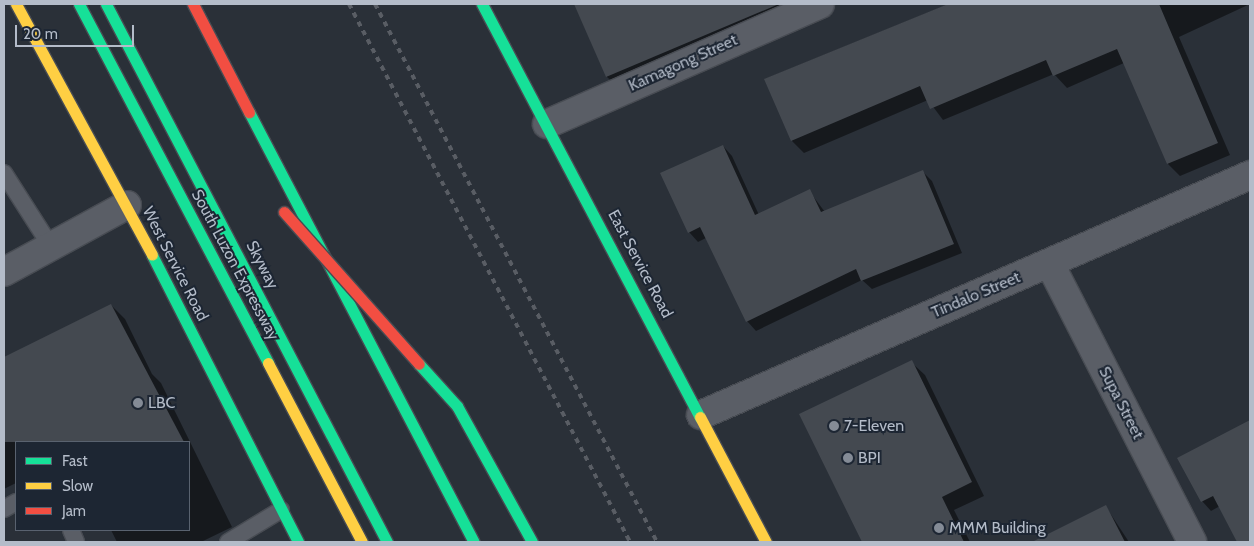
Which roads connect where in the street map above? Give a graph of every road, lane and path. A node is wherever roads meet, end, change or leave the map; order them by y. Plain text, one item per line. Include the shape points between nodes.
1 (16, 4) edge
2 (79, 4) edge
3 (106, 4) edge
4 (193, 4) edge
5 (482, 4) edge
6 (820, 4) edge
7 (547, 124) junction
8 (4, 174) edge
9 (1250, 176) edge
10 (127, 205) junction
11 (52, 248) junction
12 (306, 256) dead end
13 (1050, 264) junction
14 (4, 272) edge
15 (701, 415) junction
16 (15, 503) edge
17 (4, 509) edge
18 (281, 510) junction
19 (228, 542) edge
20 (298, 542) edge
21 (362, 542) edge
22 (388, 542) edge
23 (474, 542) edge
24 (532, 542) edge
25 (766, 542) edge
26 (1192, 542) edge

1 - 10 main road, West Service Road
2 - 21 main road, South Luzon Expressway
3 - 22 main road, Skyway
4 - 23 main road
5 - 7 main road, East Service Road
6 - 7 street, Kamagong Street
7 - 15 main road, East Service Road
8 - 11 lane
9 - 13 street, Tindalo Street
10 - 11 street
10 - 18 main road, West Service Road
11 - 14 street
12 - 24 main road, bridge via 281,208 457,406
13 - 15 street, Tindalo Street
13 - 26 street, Supa Street
15 - 25 main road, East Service Road
16 - 17 lane
18 - 19 lane
18 - 20 main road, West Service Road

